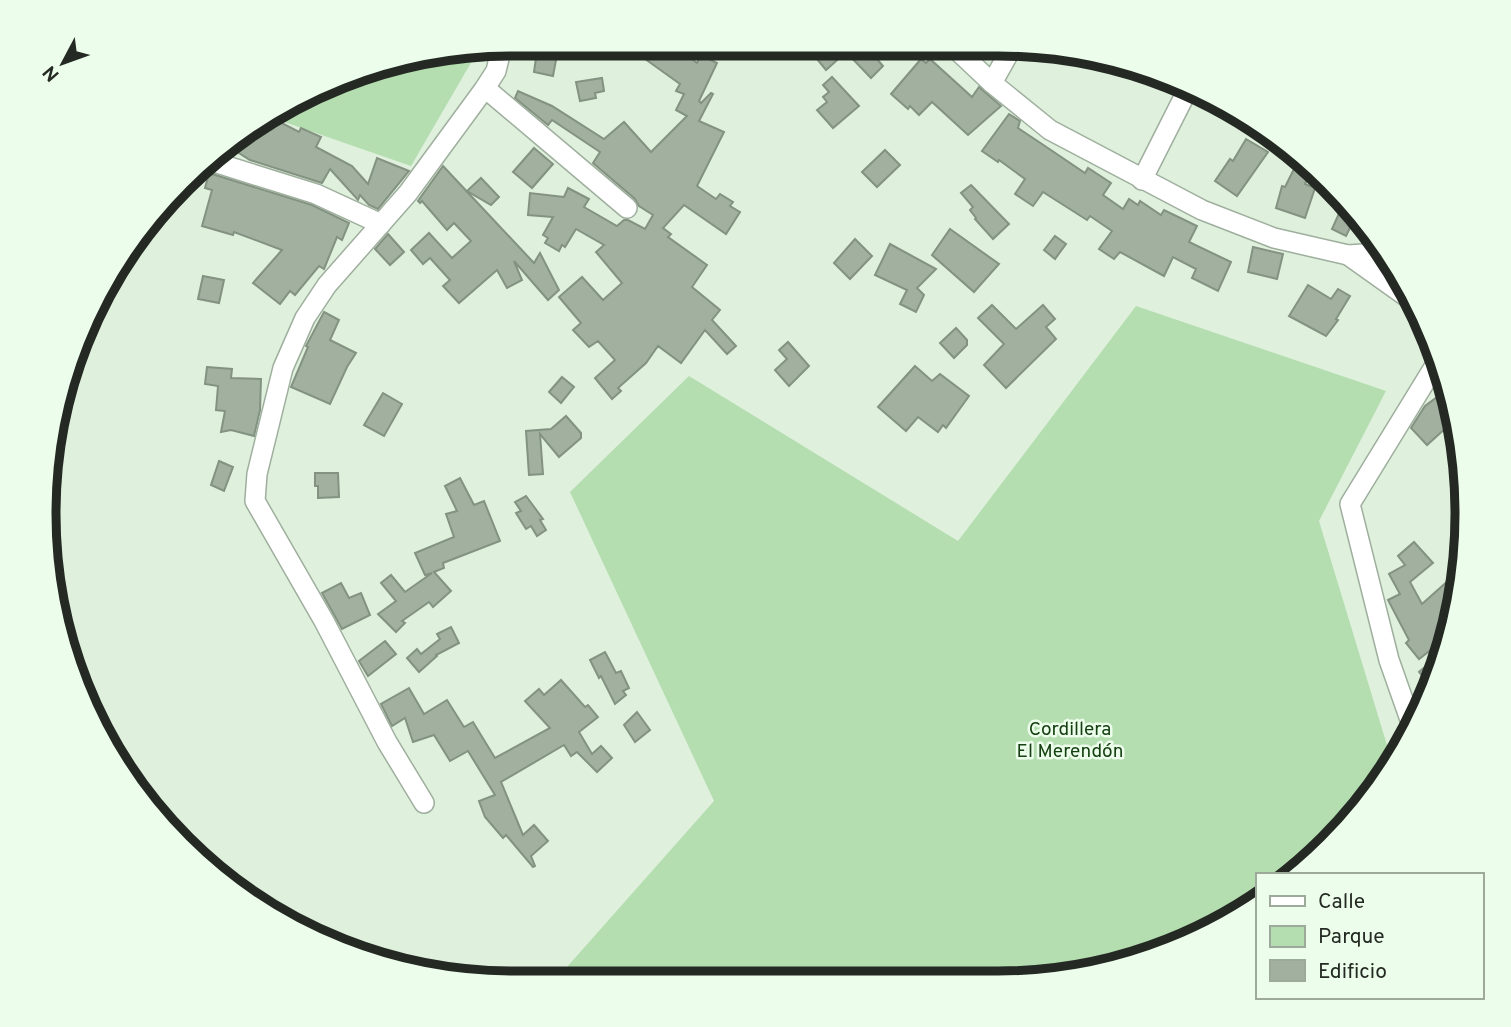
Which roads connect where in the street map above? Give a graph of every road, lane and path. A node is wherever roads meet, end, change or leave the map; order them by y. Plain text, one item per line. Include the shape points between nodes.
1 (499, 56) edge
2 (963, 56) edge
3 (1007, 56) edge
4 (992, 83) junction
5 (485, 88) junction
6 (1184, 96) edge
7 (220, 164) edge
8 (1142, 180) junction
9 (627, 208) dead end
10 (381, 224) junction
11 (1374, 253) edge
12 (1349, 255) junction
13 (1396, 289) edge
14 (1432, 370) edge
15 (1408, 715) edge
16 (424, 803) dead end

1 - 5 street
2 - 4 street
3 - 4 street
4 - 8 street via 1050,130
5 - 9 street
5 - 10 street
6 - 8 street
7 - 10 street via 316,194
8 - 12 street via 1274,238
10 - 16 street via 304,317 267,425 255,501
11 - 12 street
12 - 13 street
14 - 15 street via 1350,505 1389,660

